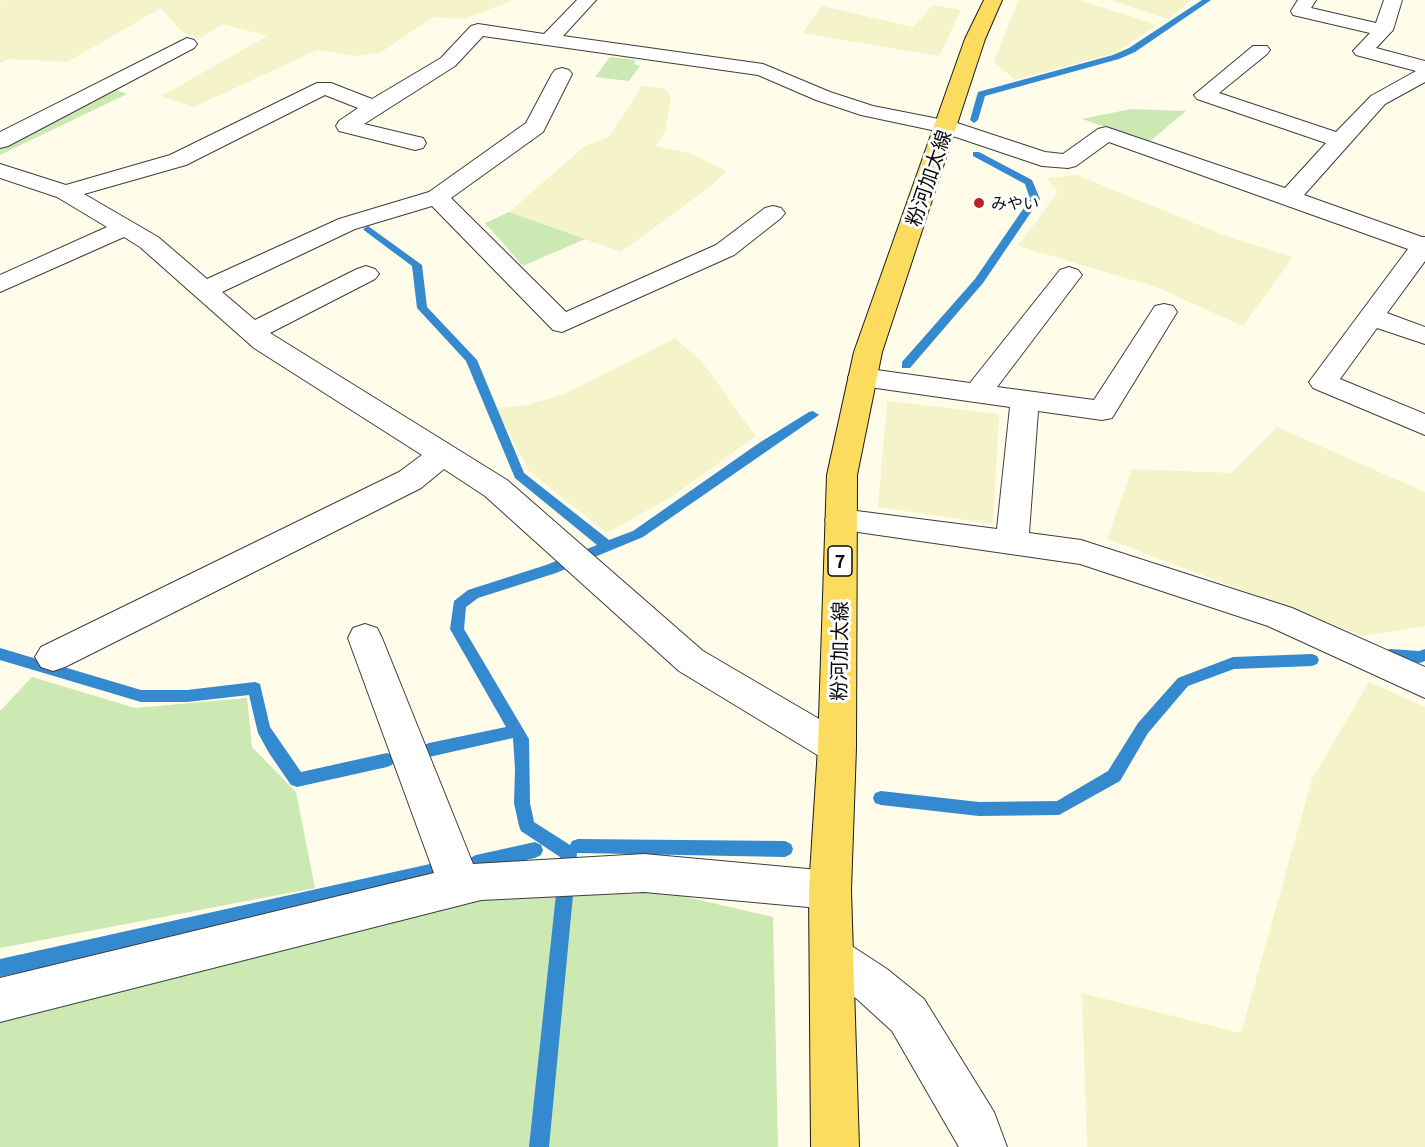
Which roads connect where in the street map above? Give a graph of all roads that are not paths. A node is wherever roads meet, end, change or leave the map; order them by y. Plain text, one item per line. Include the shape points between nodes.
1 (586, 0) edge
2 (993, 0) edge
3 (1307, 0) edge
4 (1393, 0) edge
5 (1383, 30) junction
6 (549, 40) junction
7 (187, 44) dead end
8 (1260, 50) dead end
9 (562, 74) dead end
10 (1423, 75) edge
11 (374, 107) junction
12 (946, 127) junction
13 (0, 141) edge
14 (1341, 141) junction
15 (415, 143) dead end
16 (0, 171) edge
17 (64, 192) junction
18 (437, 197) junction
19 (1289, 197) junction
20 (773, 213) dead end
21 (125, 228) junction
22 (1425, 246) edge
23 (366, 274) dead end
24 (1069, 275) dead end
25 (0, 284) edge
26 (205, 290) junction
27 (1164, 312) dead end
28 (1372, 317) junction
29 (252, 332) junction
30 (1425, 336) edge
31 (862, 377) junction
32 (976, 393) junction
33 (1025, 400) junction
34 (1425, 425) edge
35 (443, 455) junction
36 (840, 520) junction
37 (1012, 543) junction
38 (365, 638) dead end
39 (53, 657) dead end
40 (1425, 682) edge
41 (837, 748) junction
42 (456, 888) junction
43 (830, 890) junction
44 (832, 958) junction
45 (0, 1000) edge
46 (835, 1147) edge
47 (982, 1147) edge

1 - 6 street
2 - 12 main road, 粉河加太線 / 7 via 975,39
3 - 5 street via 1300,11
4 - 5 street
5 - 10 street via 1363,51
6 - 11 street via 478,30 448,62
6 - 12 street via 763,70 868,111
7 - 13 street
8 - 14 street via 1204,95
9 - 18 street via 535,127
10 - 14 street via 1378,100
11 - 15 street via 347,126
11 - 17 street via 324,87 178,160
12 - 19 street via 1042,159 1068,161 1106,134
12 - 31 main road, 粉河加太線 / 7
14 - 19 street
16 - 17 street
17 - 21 street
18 - 20 street via 562,324 725,250
18 - 26 street via 347,224
19 - 22 street
21 - 25 street
21 - 26 street via 149,242
22 - 28 street
23 - 29 street
24 - 32 street
26 - 29 street
27 - 33 street via 1102,411
28 - 30 street
28 - 34 street via 1323,382
29 - 35 street
31 - 32 street
31 - 36 main road, 粉河加太線 / 7 via 842,475
32 - 33 street
33 - 37 street
35 - 39 street via 410,480
35 - 41 street via 496,488 691,661
36 - 37 street
36 - 41 main road, 粉河加太線 / 7
37 - 40 street via 1081,552 1280,616
38 - 42 street via 454,867
41 - 43 main road, 粉河加太線 / 7
42 - 43 street via 481,881 644,873
42 - 45 street
43 - 44 main road, 粉河加太線 / 7
44 - 46 main road, 粉河加太線 / 7
44 - 47 street via 872,984 908,1015 977,1129

